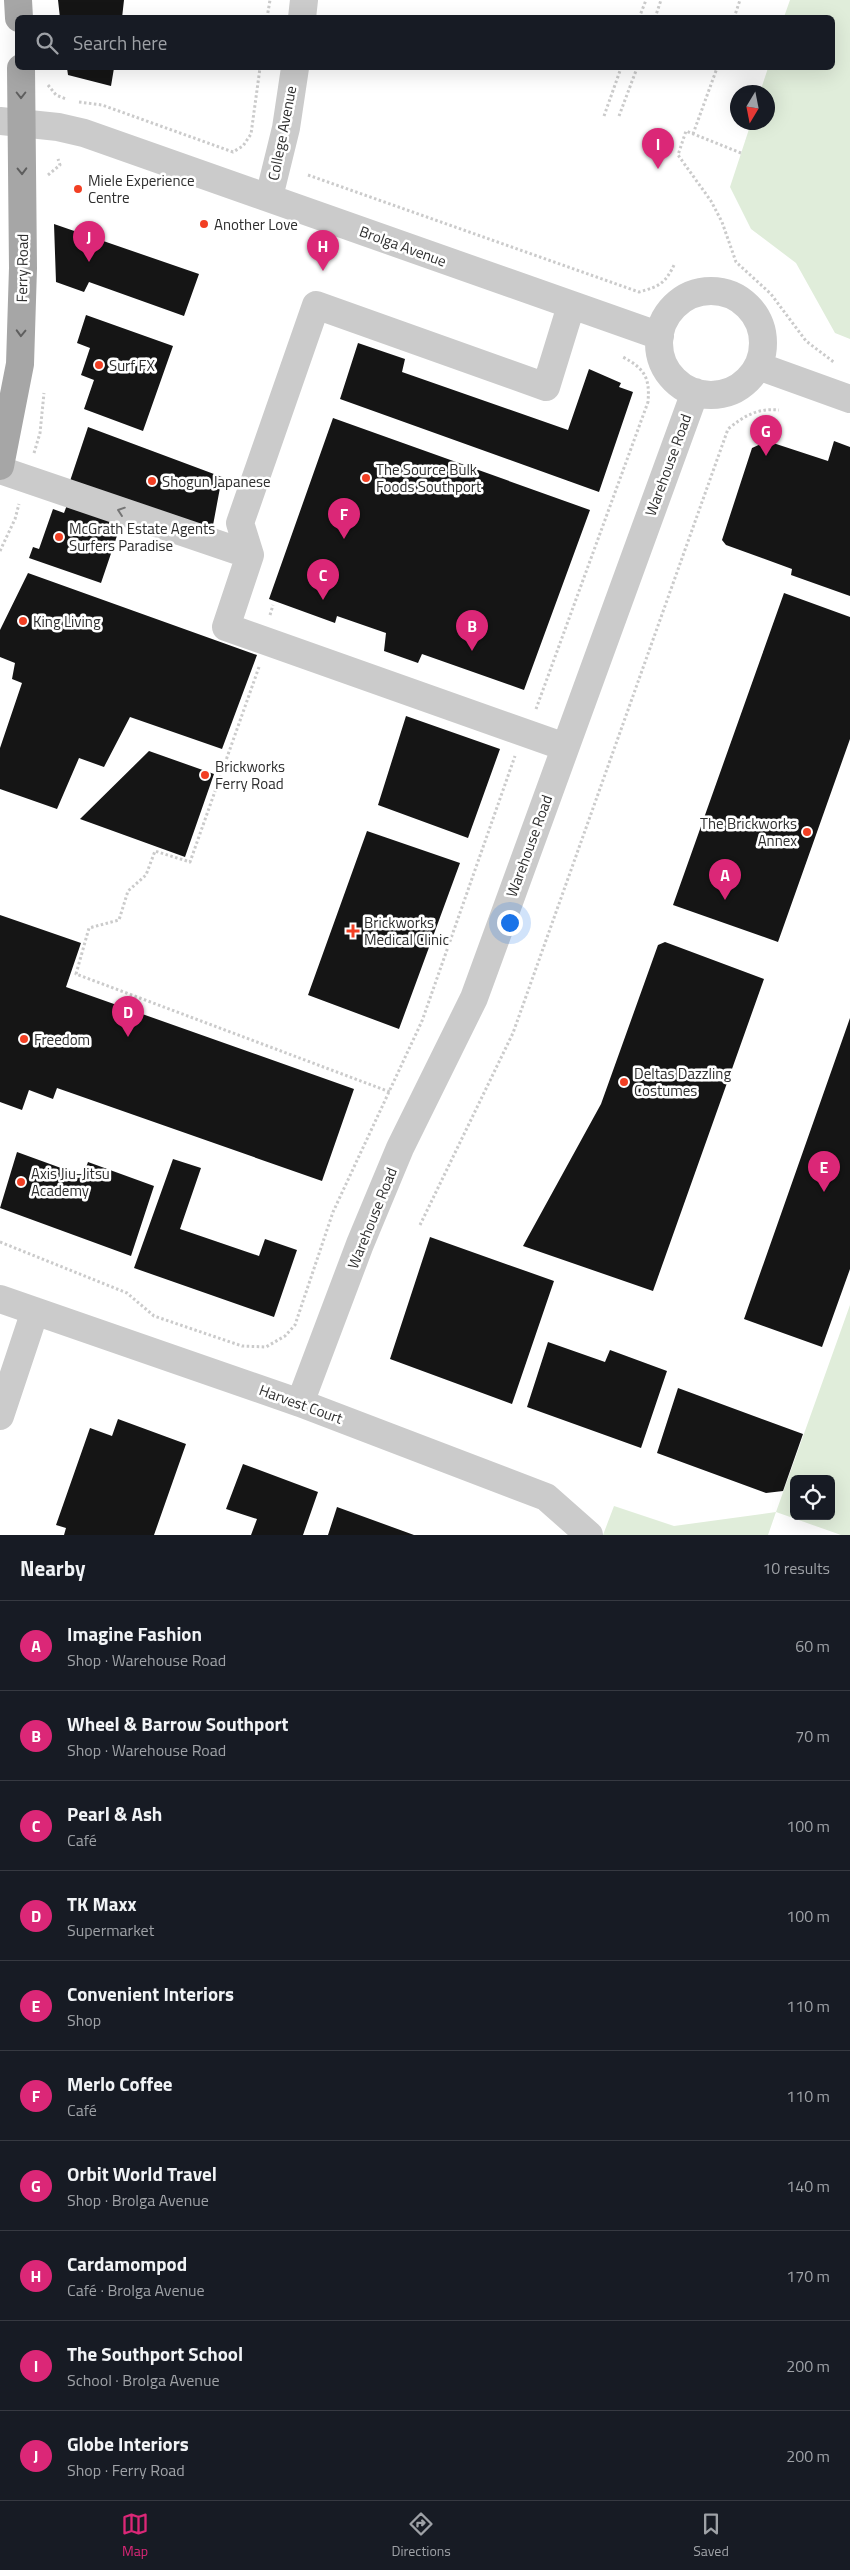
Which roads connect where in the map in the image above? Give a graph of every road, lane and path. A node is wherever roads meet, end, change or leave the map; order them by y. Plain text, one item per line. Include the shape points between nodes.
1 (18, 0) edge
2 (270, 0) edge
3 (304, 0) edge
4 (646, 0) edge
5 (661, 0) edge
6 (740, 0) edge
7 (19, 15) edge
8 (268, 15) edge
9 (302, 15) edge
10 (640, 15) edge
11 (656, 15) edge
12 (735, 15) edge
13 (21, 70) edge
14 (260, 70) edge
15 (295, 70) edge
16 (620, 70) edge
17 (636, 70) edge
18 (716, 70) edge
19 (47, 83) dead end
20 (68, 100) dead end
21 (74, 102) dead end
22 (604, 116) dead end
23 (619, 116) dead end
24 (11, 121) edge
25 (693, 134) junction
26 (741, 153) dead end
27 (308, 175) dead end
28 (269, 198) junction
29 (675, 263) dead end
30 (571, 306) junction
31 (660, 336) junction
32 (623, 358) dead end
33 (842, 365) dead end
34 (758, 366) junction
35 (695, 392) junction
36 (850, 399) edge
37 (779, 410) dead end
38 (0, 466) edge
39 (0, 470) edge
40 (250, 555) junction
41 (273, 605) dead end
42 (266, 641) junction
43 (526, 734) junction
44 (564, 748) junction
45 (390, 1092) junction
46 (420, 1225) dead end
47 (0, 1242) edge
48 (0, 1299) edge
49 (35, 1311) junction
50 (300, 1403) junction
51 (0, 1416) edge
52 (589, 1535) edge

1 - 7 main road
2 - 8 path
3 - 9 street
4 - 10 path
5 - 11 path
6 - 12 path
13 -> 24 main road, Ferry Road
14 - 21 path via 251,134 243,146 233,152 102,105
15 - 28 street, College Avenue via 286,128
16 - 22 path
17 - 23 path
18 - 25 path
19 - 20 path via 56,95
24 - 28 street, Brolga Avenue via 84,133
24 -> 38 main road, Ferry Road via 24,268 20,364
25 - 26 path
25 - 33 path via 686,131 678,155 714,208 736,262 771,294 806,341
27 - 29 path via 639,292 667,280
28 - 30 street, Brolga Avenue
30 - 31 street, Brolga Avenue
30 - 40 street via 546,387 316,305 240,523
31 - 34 street via 665,319 685,298 698,292 726,293 740,299 759,321 763,350
31 - 35 street via 663,362 671,375
32 - 43 path via 638,365 650,384 648,402
34 - 35 street via 739,387 725,393
34 - 36 street
35 - 44 street, Warehouse Road
37 - 46 path via 764,409 745,416 728,430 513,1033
40 -> 39 street
40 - 42 street via 226,627
41 - 42 path
42 - 43 street
42 - 45 path via 190,862 155,851 146,875 128,891 119,920 89,928 76,974
43 - 44 street
43 - 45 path via 512,763 422,1021
44 - 50 street, Warehouse Road via 474,998 400,1148
45 - 47 path via 333,1212 295,1325 285,1336 266,1347 242,1346 154,1316 127,1293
48 - 49 street, Harvest Court
49 - 50 street, Harvest Court
49 - 51 street
50 - 52 street, Harvest Court via 546,1498

